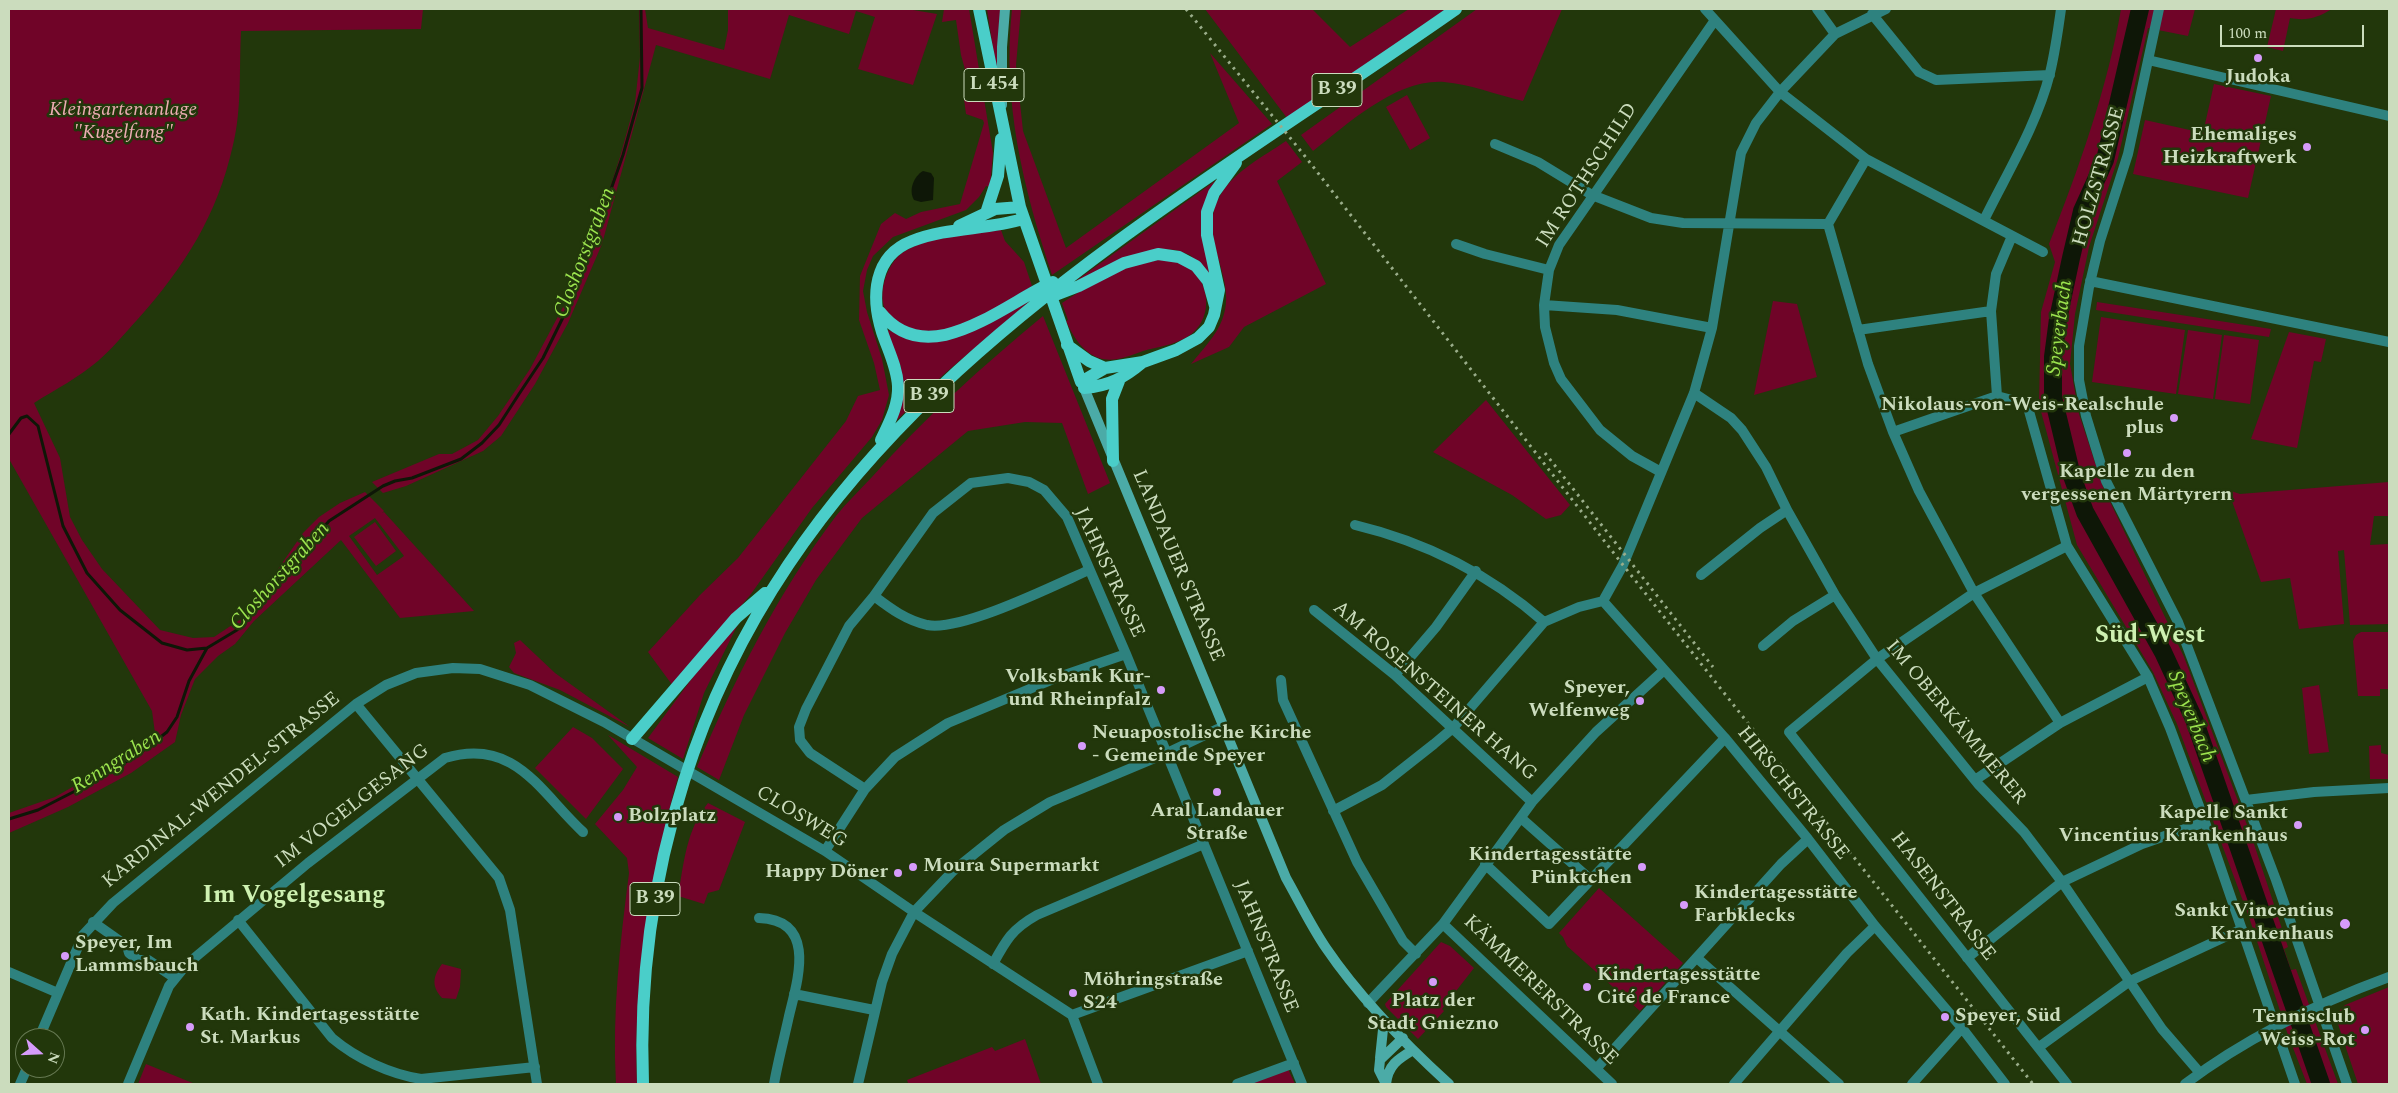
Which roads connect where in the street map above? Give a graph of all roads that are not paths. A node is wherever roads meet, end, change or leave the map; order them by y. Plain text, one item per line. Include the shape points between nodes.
1 (979, 9) edge
2 (1005, 9) edge
3 (1456, 9) edge
4 (1705, 9) edge
5 (1817, 9) edge
6 (1886, 9) edge
7 (2061, 9) edge
8 (2160, 9) edge
9 (1872, 14) junction
10 (1715, 20) junction
11 (1835, 34) junction
12 (2148, 60) junction
13 (2050, 75) junction
14 (1780, 92) junction
15 (2389, 116) edge
16 (1002, 126) junction
17 (1495, 144) dead end
18 (1244, 153) junction
19 (1866, 159) junction
20 (1592, 195) junction
21 (1022, 213) junction
22 (986, 214) junction
23 (1984, 220) junction
24 (1730, 224) junction
25 (1828, 224) junction
26 (951, 229) junction
27 (2012, 236) junction
28 (1456, 244) dead end
29 (2043, 252) dead end
30 (1080, 270) junction
31 (1549, 270) junction
32 (2090, 281) junction
33 (1042, 301) junction
34 (1544, 305) junction
35 (1216, 308) junction
36 (878, 310) junction
37 (1991, 311) junction
38 (1712, 328) junction
39 (1858, 330) junction
40 (2389, 342) edge
41 (1067, 344) junction
42 (1144, 362) junction
43 (1105, 368) junction
44 (1119, 381) junction
45 (1083, 385) junction
46 (1694, 393) junction
47 (1996, 396) junction
48 (1893, 432) junction
49 (875, 451) junction
50 (1113, 461) junction
51 (1661, 472) junction
52 (1786, 510) junction
53 (1355, 525) dead end
54 (2067, 546) junction
55 (1089, 570) junction
56 (1476, 571) junction
57 (1701, 575) dead end
58 (772, 587) junction
59 (1974, 593) junction
60 (874, 596) junction
61 (1835, 596) junction
62 (1603, 602) junction
63 (1314, 610) dead end
64 (1544, 622) junction
65 (1762, 646) dead end
66 (1126, 654) junction
67 (1877, 660) junction
68 (1663, 671) junction
69 (500, 674) joint
70 (1395, 675) junction
71 (2148, 678) junction
72 (1281, 680) dead end
73 (356, 704) junction
74 (2060, 723) junction
75 (1224, 726) junction
76 (1452, 728) junction
77 (1725, 738) junction
78 (632, 739) junction
79 (1167, 753) junction
80 (418, 777) junction
81 (1975, 780) junction
82 (2389, 788) edge
83 (865, 789) junction
84 (2246, 800) junction
85 (1532, 802) junction
86 (1333, 811) junction
87 (1521, 818) junction
88 (2205, 822) junction
89 (583, 832) dead end
90 (1808, 839) junction
91 (1204, 844) junction
92 (825, 851) junction
93 (1485, 864) junction
94 (1590, 880) junction
95 (2062, 882) junction
96 (914, 912) junction
97 (759, 918) dead end
98 (238, 920) junction
99 (92, 922) junction
100 (1443, 924) junction
101 (1875, 926) junction
102 (2242, 929) junction
103 (1248, 951) junction
104 (1416, 954) junction
105 (1697, 958) junction
106 (1967, 958) junction
107 (993, 964) junction
108 (9, 972) edge
109 (2389, 977) edge
110 (174, 978) junction
111 (2130, 981) junction
112 (58, 993) junction
113 (794, 994) junction
114 (1368, 1003) junction
115 (2321, 1006) junction
116 (874, 1010) junction
117 (1072, 1015) junction
118 (1384, 1020) junction
119 (2276, 1027) junction
120 (43, 1028) edge
121 (1962, 1028) junction
122 (1779, 1030) junction
123 (1403, 1038) junction
124 (2039, 1047) junction
125 (1413, 1050) junction
126 (1380, 1060) junction
127 (1294, 1063) junction
128 (535, 1067) junction
129 (1596, 1069) junction
130 (2200, 1073) junction
131 (128, 1084) edge
132 (537, 1084) edge
133 (643, 1084) edge
134 (774, 1084) edge
135 (858, 1084) edge
136 (1098, 1084) edge
137 (1238, 1084) edge
138 (1302, 1084) edge
139 (1449, 1084) edge
140 (1612, 1084) edge
141 (1734, 1084) edge
142 (1839, 1084) edge
143 (1912, 1084) edge
144 (2005, 1084) edge
145 (2067, 1084) edge
146 (2185, 1084) edge
147 (2295, 1084) edge
148 (2347, 1084) edge

1 - 16 main road, LANDAUER STRASSE / L 454
2 - 16 main road
3 - 18 main road, B 39
4 - 10 street
5 - 11 street
6 - 9 street
7 - 13 street
8 - 12 street, HOLZSTRASSE
9 - 11 street
9 - 13 street via 1918,72 1936,80
10 - 14 street
10 - 20 street, IM ROTHSCHILD
11 - 14 street
12 - 15 street
12 - 32 street, HOLZSTRASSE via 2128,154
13 - 23 street via 2036,114
14 - 19 street
14 - 24 street via 1756,123 1741,153
16 - 21 main road, LANDAUER STRASSE / L 454
16 - 22 main road via 998,176
17 - 20 street via 1538,162
18 - 30 main road, B 39
18 - 35 main road via 1214,193 1207,212 1207,235 1220,290
19 - 23 street
19 - 25 street
20 - 24 street via 1651,218 1682,223
20 - 31 street, IM ROTHSCHILD via 1559,245
21 - 22 main road via 995,209
21 - 26 main road via 1003,225
21 - 41 main road, LANDAUER STRASSE / L 454
22 - 26 main road
23 - 27 street
24 - 25 street
24 - 38 street
25 - 39 street
26 - 36 main road via 910,241 891,254 877,280
27 - 29 street
27 - 37 street via 1996,274
28 - 31 street
30 - 33 main road, B 39
30 - 36 main road via 1033,291 981,321 946,335 921,337 907,334 889,324
31 - 34 street, IM ROTHSCHILD
32 - 40 street
32 - 84 street, HOLZSTRASSE via 2079,355 2079,380 2091,437 2106,481 2178,622
33 - 35 main road via 1124,263 1158,254 1179,257 1196,266 1208,282
33 - 49 main road, B 39 via 953,374
34 - 38 street via 1617,310
34 - 51 street, IM ROTHSCHILD via 1549,347 1561,379 1600,430 1632,456
35 - 42 main road via 1209,327 1198,338
36 - 49 main road via 899,388 896,406
37 - 39 street
37 - 47 street
38 - 46 street
39 - 48 street
41 - 43 main road via 1090,362
41 - 45 main road, LANDAUER STRASSE
42 - 43 main road
42 - 44 main road
43 - 45 main road
44 - 45 main road via 1100,387
44 - 50 main road via 1112,399
45 - 50 main road, LANDAUER STRASSE
46 - 51 street
46 - 52 street, IM OBERKÄMMERER via 1731,418 1742,430 1766,467
47 - 48 street
47 - 54 street via 2027,404
48 - 59 street via 1919,491
49 - 58 main road, B 39 via 819,518
50 - 75 main road, LANDAUER STRASSE
51 - 62 street via 1623,565
52 - 57 street
52 - 61 street, IM OBERKÄMMERER
53 - 56 street via 1421,546
54 - 59 street
54 - 71 street
55 - 60 street via 952,625 928,625 897,614
55 - 60 street, JAHNSTRASSE via 1067,517 1044,490 1029,482 1008,478 971,484 933,513
55 - 66 street, JAHNSTRASSE
56 - 64 street
56 - 70 street via 1436,627
58 - 78 main road via 736,618
58 - 133 main road, B 39 via 716,692 689,764 668,835 655,897 646,972
59 - 67 street
59 - 74 street
60 - 83 street, JAHNSTRASSE via 849,626 800,727 800,740 810,753
61 - 65 street via 1793,621
61 - 67 street, IM OBERKÄMMERER
62 - 64 street via 1579,607
62 - 68 street, HIRSCHSTRASSE
63 - 70 street, AM ROSENSTEINER HANG
64 - 76 street
66 - 79 street, JAHNSTRASSE
66 - 83 street via 1056,678 948,723 895,757
67 - 81 street, IM OBERKÄMMERER
67 - 106 street, HASENSTRASSE via 1789,732
68 - 77 street, HIRSCHSTRASSE
68 - 85 street via 1596,732
69 - 73 street, KARDINAL-WENDEL-STRASSE via 480,668 433,669 403,677
69 - 78 street, CLOSWEG via 550,694
70 - 76 street, AM ROSENSTEINER HANG
71 - 74 street
71 - 88 street
72 - 86 street via 1283,700
73 - 80 street
73 - 99 street, KARDINAL-WENDEL-STRASSE
74 - 81 street
75 - 79 street
75 - 114 main road, LANDAUER STRASSE via 1286,878 1325,947
76 - 85 street, AM ROSENSTEINER HANG
76 - 86 street via 1382,785
77 - 90 street, HIRSCHSTRASSE
77 - 94 street
78 - 92 street, CLOSWEG
79 - 91 street, JAHNSTRASSE
79 - 96 street via 1050,802 1004,830 953,872
80 - 89 street, IM VOGELGESANG via 445,758 463,752 488,754 516,764
80 - 98 street, IM VOGELGESANG
80 - 128 street via 498,878 510,910
81 - 95 street, IM OBERKÄMMERER via 2024,832
82 - 84 street
83 - 92 street
84 - 115 street, HOLZSTRASSE
85 - 87 street
86 - 104 street via 1358,862 1404,941
87 - 93 street
87 - 94 street
88 - 95 street via 2142,844
88 - 102 street
90 - 101 street, HIRSCHSTRASSE
90 - 105 street via 1781,864
91 - 103 street, JAHNSTRASSE
91 - 107 street via 1019,925
92 - 96 street, CLOSWEG
93 - 94 street via 1550,924
93 - 100 street
95 - 106 street
95 - 111 street, IM OBERKÄMMERER
96 - 107 street, CLOSWEG
96 - 116 street via 888,963
97 - 113 street via 778,921 795,936 800,964
98 - 110 street, IM VOGELGESANG
98 - 128 street via 332,1038 350,1053 405,1076 421,1079
99 - 110 street via 127,946 129,953 138,960 148,960
99 - 112 street, KARDINAL-WENDEL-STRASSE via 72,956
100 - 104 street
100 - 129 street, KÄMMERERSTRASSE
101 - 121 street, HIRSCHSTRASSE
101 - 122 street
102 - 111 street
102 - 119 street
103 - 117 street
103 - 127 street, JAHNSTRASSE
104 - 114 street
105 - 122 street
105 - 129 street
106 - 124 street, HASENSTRASSE
107 - 117 street, CLOSWEG
108 - 112 street
109 - 115 street
110 - 131 street, IM VOGELGESANG
111 - 124 street
111 - 130 street, IM OBERKÄMMERER via 2162,1028
112 - 120 street, KARDINAL-WENDEL-STRASSE
113 - 116 street
113 - 134 street
114 - 118 main road, LANDAUER STRASSE
115 - 119 street
115 - 148 street, HOLZSTRASSE
116 - 135 street
117 - 136 street
118 - 123 main road, LANDAUER STRASSE
118 - 126 main road
119 - 130 street
119 - 147 street
121 - 143 street
121 - 144 street, HIRSCHSTRASSE
122 - 141 street
122 - 142 street
123 - 125 main road, LANDAUER STRASSE
123 - 126 main road
124 - 145 street, HASENSTRASSE
125 - 126 main road via 1392,1064 1386,1084 1379,1070
125 - 139 main road, LANDAUER STRASSE
127 - 137 street
127 - 138 street, JAHNSTRASSE
128 - 132 street
129 - 140 street, KÄMMERERSTRASSE
130 - 146 street

